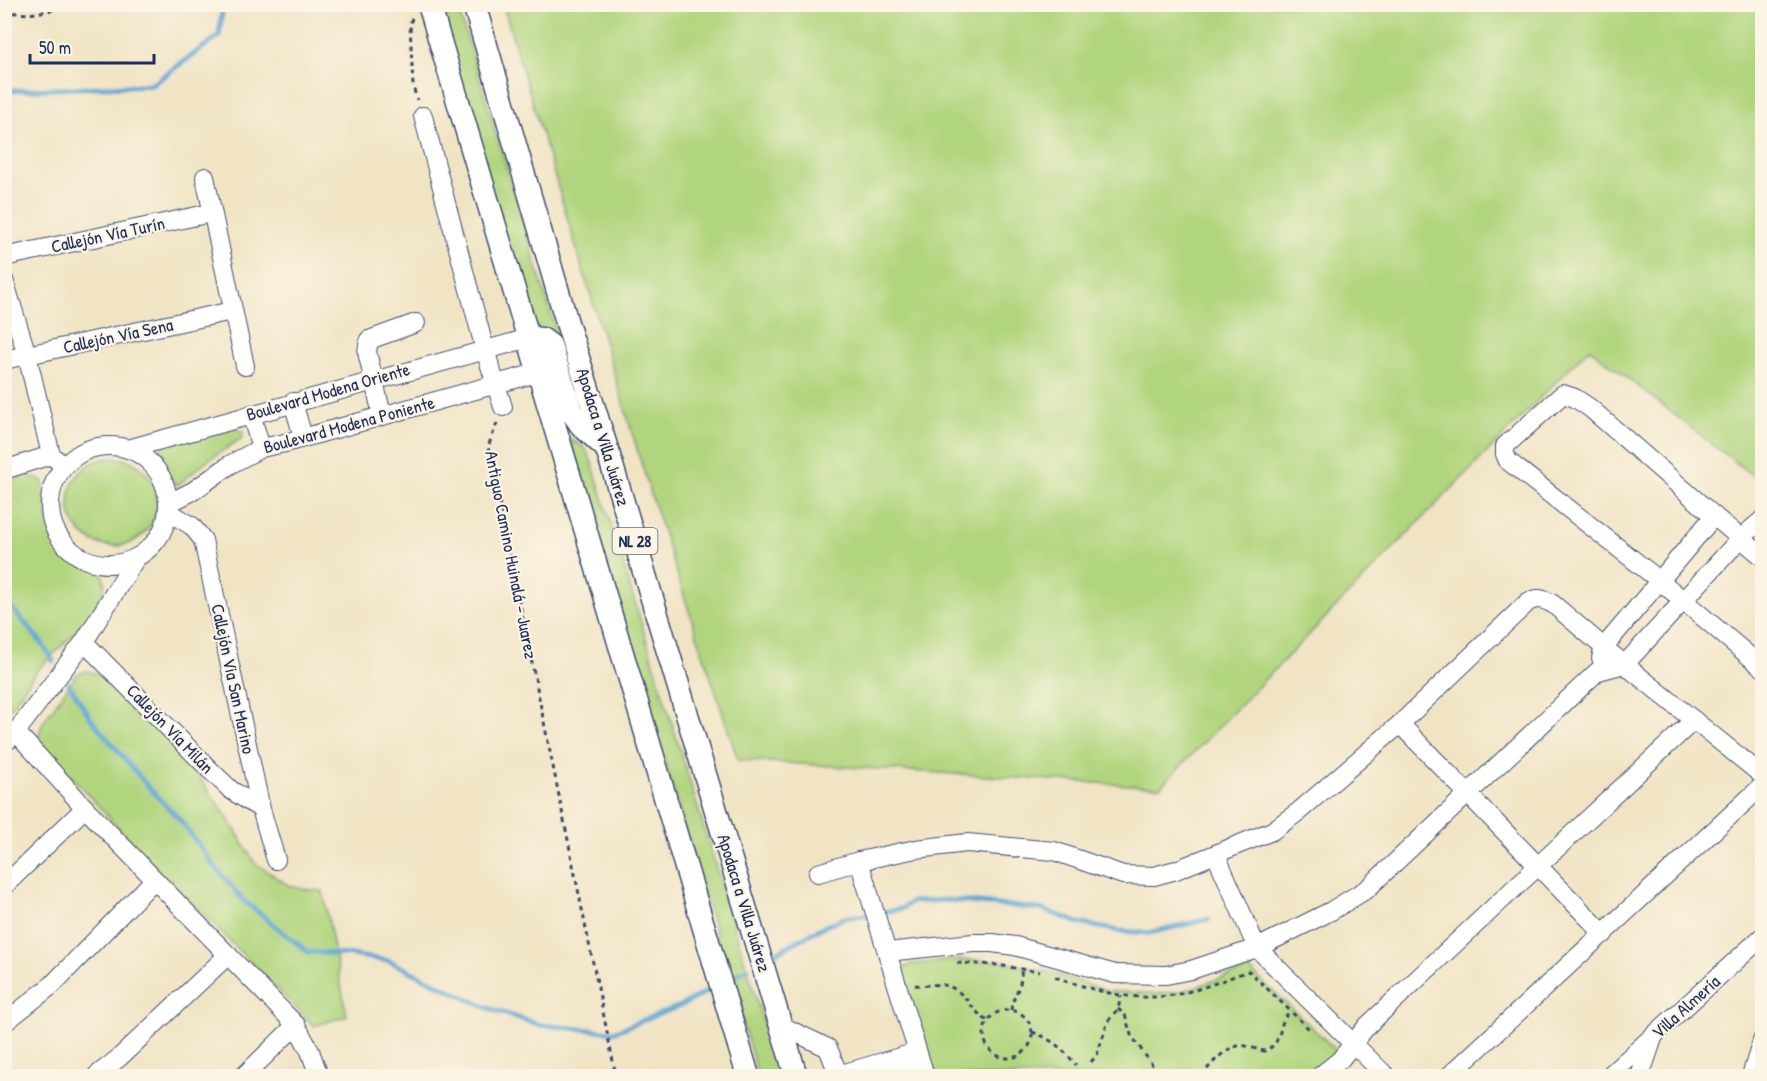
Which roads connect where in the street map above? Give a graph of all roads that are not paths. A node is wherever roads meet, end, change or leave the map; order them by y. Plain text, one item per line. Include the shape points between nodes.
1 (474, 4) edge
2 (421, 9) edge
3 (423, 117) road end
4 (205, 177) dead end
5 (212, 213) junction
6 (4, 257) edge
7 (4, 279) edge
8 (232, 311) junction
9 (416, 323) dead end
10 (529, 338) junction
11 (484, 350) junction
12 (27, 355) junction
13 (4, 360) edge
14 (245, 366) dead end
15 (540, 372) junction
16 (374, 380) junction
17 (496, 385) junction
18 (293, 402) junction
19 (503, 407) road end
20 (251, 414) junction
21 (382, 416) junction
22 (303, 437) junction
23 (261, 448) junction
24 (128, 449) junction
25 (607, 449) junction
26 (58, 461) junction
27 (4, 470) edge
28 (169, 507) junction
29 (1714, 516) junction
30 (1762, 520) edge
31 (1741, 538) junction
32 (1762, 556) edge
33 (136, 558) junction
34 (1659, 580) junction
35 (1684, 602) junction
36 (84, 642) junction
37 (1604, 647) junction
38 (1625, 664) junction
39 (1762, 667) edge
40 (1598, 671) junction
41 (1694, 720) junction
42 (1400, 724) junction
43 (10, 738) edge
44 (1762, 775) edge
45 (1762, 786) edge
46 (1468, 794) junction
47 (85, 808) junction
48 (261, 808) junction
49 (1216, 855) junction
50 (276, 860) dead end
51 (859, 861) junction
52 (1537, 865) junction
53 (818, 873) dead end
54 (154, 880) junction
55 (4, 886) edge
56 (1604, 934) junction
57 (1762, 937) edge
58 (1257, 948) junction
59 (887, 952) junction
60 (228, 955) junction
61 (4, 1023) edge
62 (296, 1025) junction
63 (780, 1025) junction
64 (1654, 1036) junction
65 (1762, 1041) edge
66 (1352, 1043) junction
67 (922, 1065) edge
68 (839, 1076) edge
69 (96, 1077) edge
70 (244, 1077) edge
71 (319, 1077) edge
72 (748, 1077) edge
73 (796, 1077) edge
74 (886, 1077) edge
75 (1320, 1077) edge
76 (1386, 1077) edge
77 (1449, 1077) edge
78 (1609, 1077) edge
79 (1640, 1077) edge
80 (1751, 1077) edge

1 - 25 main road, Apodaca a Villa Juárez / NL 28
2 - 10 main road, NL 28
3 - 11 street
4 - 5 street
5 - 6 street, Callejón Vía Turín
5 - 8 street
7 - 12 street
8 - 12 street, Callejón Vía Sena
8 - 14 street
9 - 16 street via 369,340 367,352
10 - 11 street, Boulevard Modena Oriente
10 - 15 main road, NL 28
10 - 25 main road via 542,339 550,345 572,412
11 - 16 street, Boulevard Modena Oriente
11 - 17 street
12 - 13 street, Callejón Vía Sena
12 - 26 street
15 - 17 street, Boulevard Modena Poniente
15 - 72 main road, NL 28
16 - 18 street, Boulevard Modena Oriente
16 - 21 street
17 - 19 street
17 - 21 street, Boulevard Modena Poniente
18 - 20 street, Boulevard Modena Oriente
18 - 22 street
20 - 23 street
20 - 24 street, Boulevard Modena Oriente
21 - 22 street, Boulevard Modena Poniente
22 - 23 street, Boulevard Modena Poniente
23 - 28 street, Boulevard Modena Poniente
24 - 26 street via 110,445 91,448
24 - 28 street via 146,458 159,473
25 - 63 main road, Apodaca a Villa Juárez / NL 28
26 - 27 street
26 - 33 street via 50,500 52,521 61,540 76,554 95,562 116,564
28 - 33 street via 156,543
28 - 48 street, Callejón Via San Marino via 203,540
29 - 31 street
29 - 34 street
29 - 34 street via 1575,398 1563,394 1505,446 1508,460
30 - 31 street
31 - 32 street
31 - 35 street
33 - 36 street
34 - 35 street
34 - 37 street
35 - 38 street
35 - 39 street
36 - 43 street
36 - 48 street, Callejón Vía Milán via 210,771 231,790
37 - 38 street
37 - 40 street
37 - 42 street via 1553,604 1533,599
38 - 40 street
38 - 41 street
40 - 46 street
41 - 44 street
41 - 52 street
42 - 46 street
42 - 49 street via 1272,831
43 - 47 street
45 - 56 street
46 - 52 street
46 - 58 street via 1367,889
47 - 54 street
47 - 55 street
48 - 50 street, Callejón Via San Marino
49 - 51 street via 1154,876 1123,875 1054,851 967,843
49 - 58 street
51 - 53 street
51 - 59 street
52 - 56 street
52 - 66 street
54 - 60 street
54 - 61 street via 52,985
56 - 77 street
57 - 64 street, Villa Almería
58 - 59 street via 1191,970 1141,976 1115,974 1015,946 973,943
58 - 66 street
59 - 67 street
60 - 62 street
60 - 69 street
62 - 70 street
62 - 71 street
63 - 68 street via 828,1048
63 - 73 main road, Apodaca a Villa Juárez / NL 28
64 - 78 street, Villa Almería
64 - 79 street
65 - 80 street
66 - 75 street
66 - 76 street
67 - 68 street
67 - 74 street

